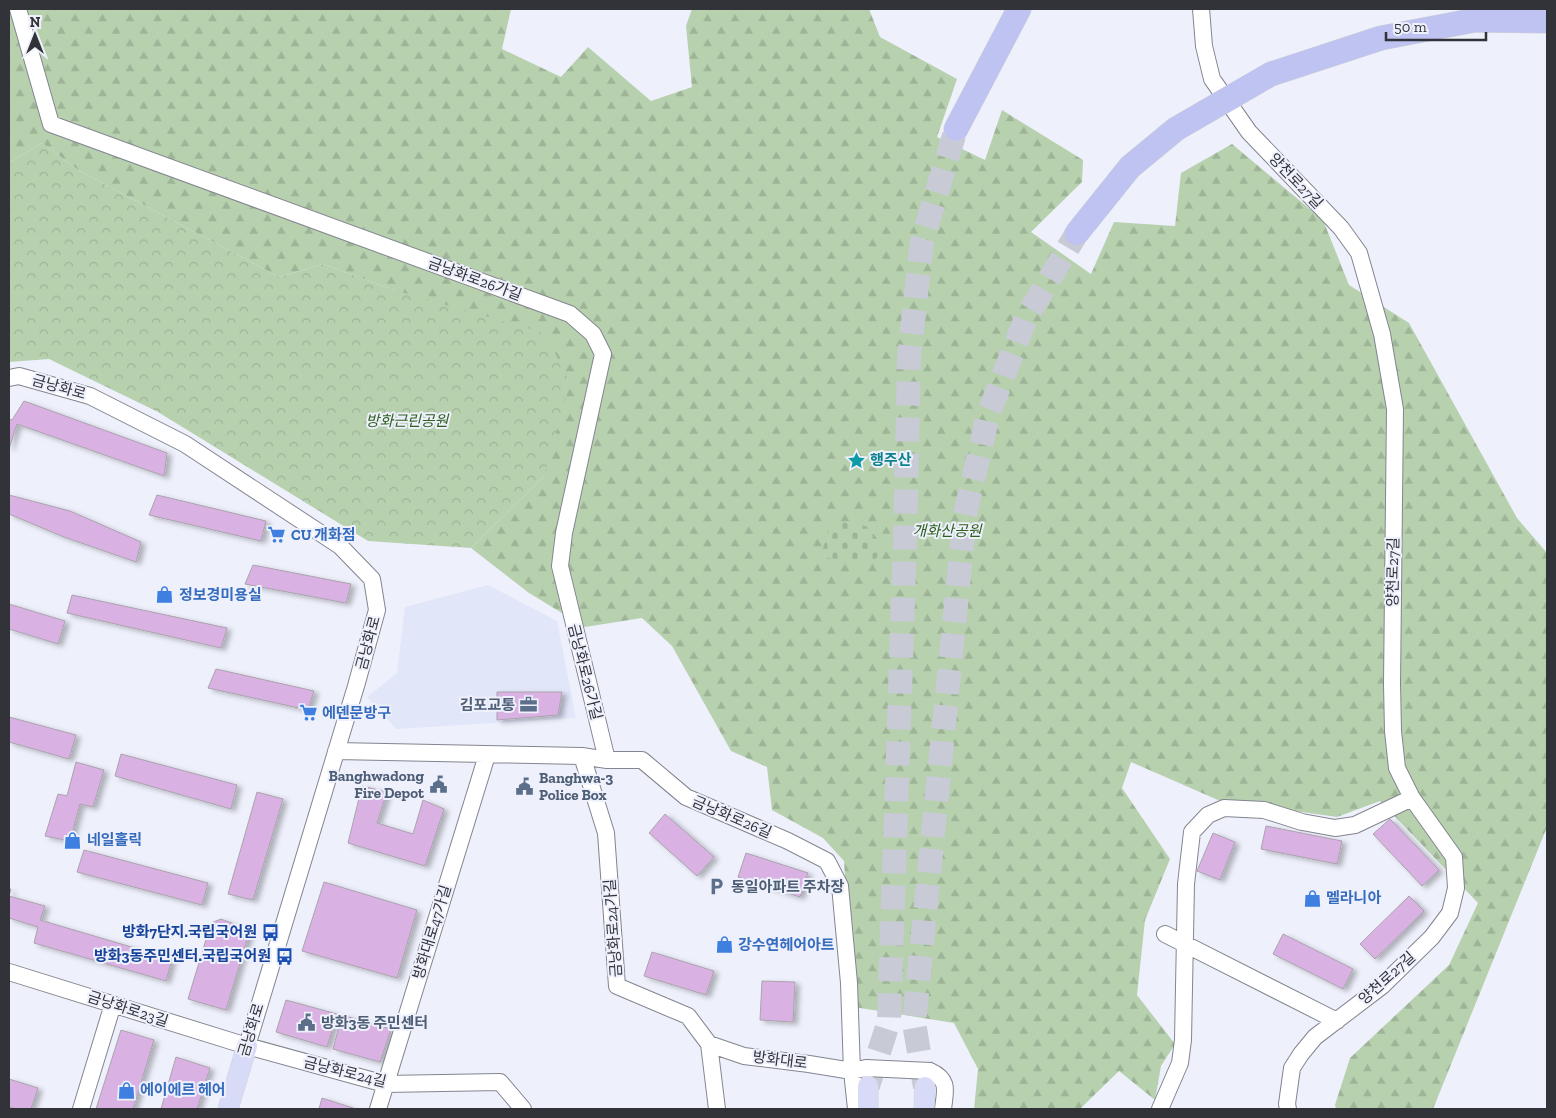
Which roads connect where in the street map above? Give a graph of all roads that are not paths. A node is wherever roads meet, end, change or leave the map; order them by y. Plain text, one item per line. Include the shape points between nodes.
1 (18, 9) edge
2 (1019, 9) edge
3 (1201, 9) edge
4 (1547, 21) edge
5 (956, 129) tunnel mouth
6 (1076, 233) tunnel mouth
7 (9, 378) edge
8 (336, 752) junction
9 (487, 755) junction
10 (582, 756) junction
11 (607, 760) junction
12 (1412, 798) junction
13 (1165, 934) dead end
14 (1184, 942) junction
15 (9, 972) edge
16 (113, 1004) junction
17 (1337, 1021) junction
18 (709, 1044) junction
19 (247, 1046) junction
20 (852, 1071) junction
21 (385, 1084) junction
22 (868, 1086) tunnel mouth
23 (925, 1087) tunnel mouth
24 (81, 1109) edge
25 (228, 1109) edge
26 (378, 1109) edge
27 (523, 1109) edge
28 (717, 1109) edge
29 (856, 1109) edge
30 (868, 1109) edge
31 (924, 1109) edge
32 (942, 1109) edge
33 (1160, 1109) edge
34 (1288, 1109) edge

1 - 11 street, 금낭화로26가길 via 51,124 570,314 593,334 603,354 569,508 560,566
2 - 5 highway
3 - 12 street, 양천로27길 via 1204,46 1212,79 1249,132 1341,228 1359,252 1382,334 1395,409 1393,731 1396,768
4 - 6 highway, bridge via 1475,20 1381,38 1271,74 1176,129 1130,167
7 - 8 street, 금낭화로 via 19,376 90,396 185,444 340,546 372,579 377,610
8 - 9 street, 금낭화로26길
8 - 19 street, 금낭화로
9 - 10 street, 금낭화로26길
9 - 21 street, 방화대로47가길
10 - 11 street, 금낭화로26길
10 - 18 street, 금낭화로24가길 via 606,833 617,986 688,1016
11 - 20 street, 금낭화로26길 via 642,760 686,798 788,841 827,862 840,886 849,983
12 - 14 street via 1356,825 1335,828 1264,810 1224,808 1208,815 1192,832
12 - 17 street, 양천로27길 via 1454,857 1456,888 1450,913 1432,937 1390,979
13 - 14 street
14 - 17 street
14 - 33 street via 1180,1063
15 - 16 street, 금낭화로23길
16 - 19 street, 금낭화로23길
16 - 24 street
17 - 34 street, 양천로27길 via 1315,1037 1292,1068
18 - 20 street, 방화대로 via 744,1056
18 - 28 street, 금낭화로24가길
19 - 21 street, 금낭화로24길
19 - 25 main road, 금낭화로
20 - 29 street, 금낭화로26길
20 - 32 street, 방화대로 via 866,1068 930,1071 940,1076 946,1086
21 - 26 street, 방화대로47가길
21 - 27 street, 금낭화로24길 via 500,1082
22 - 30 main road
23 - 31 main road

